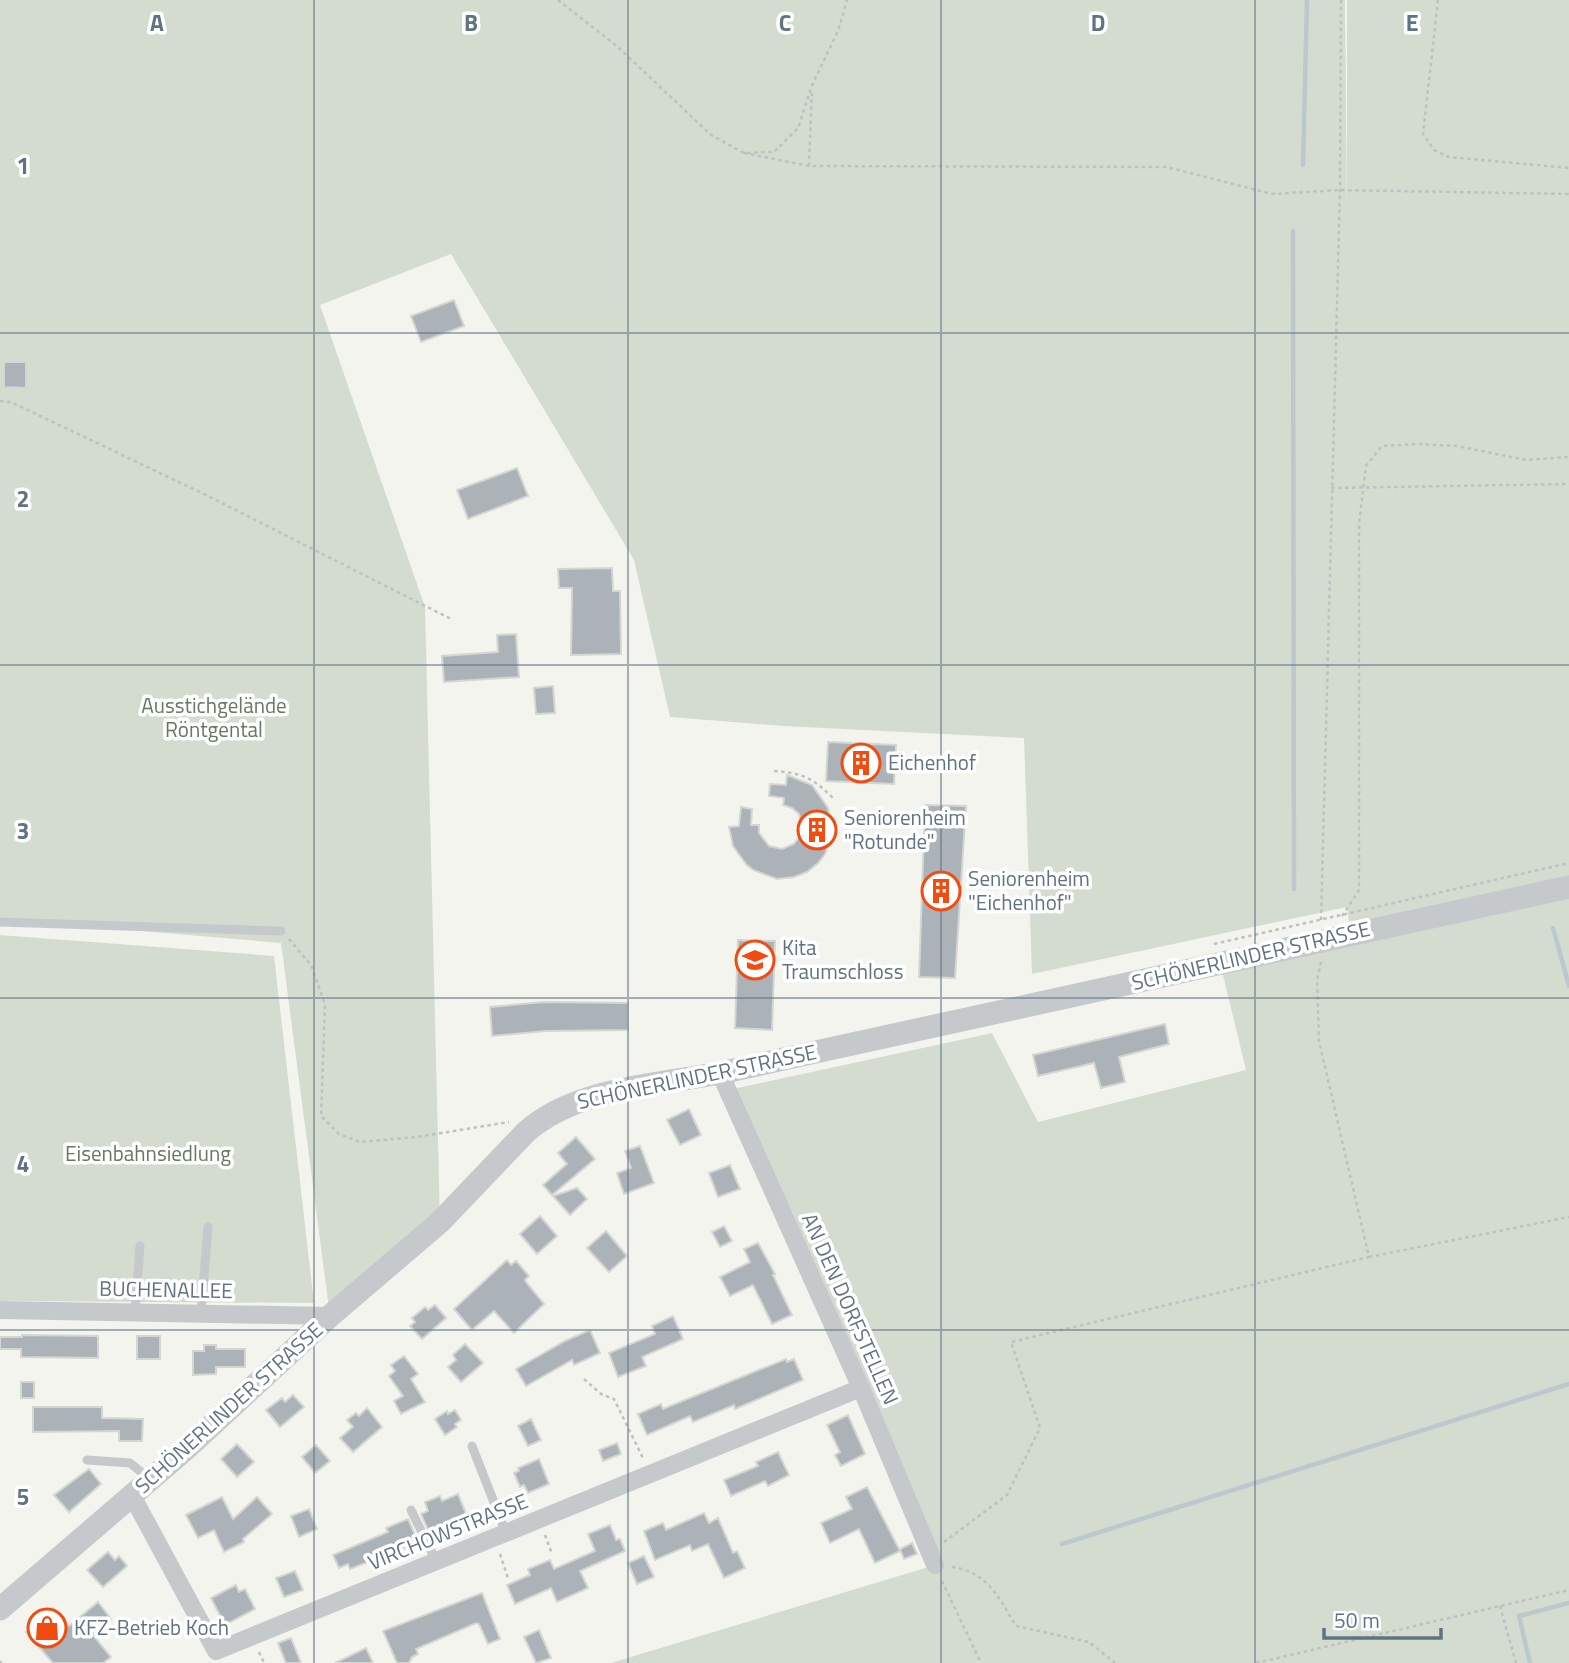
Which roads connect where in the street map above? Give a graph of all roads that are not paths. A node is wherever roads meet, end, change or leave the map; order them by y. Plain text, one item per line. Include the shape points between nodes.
1 (1569, 887) edge
2 (0, 922) edge
3 (281, 931) road end
4 (720, 1073) junction
5 (208, 1227) dead end
6 (140, 1246) dead end
7 (0, 1310) edge
8 (135, 1312) junction
9 (201, 1313) junction
10 (330, 1316) junction
11 (861, 1388) junction
12 (472, 1446) dead end
13 (88, 1460) dead end
14 (150, 1479) junction
15 (130, 1496) junction
16 (411, 1510) dead end
17 (500, 1535) junction
18 (932, 1559) road end
19 (436, 1561) junction
20 (0, 1609) edge

1 - 4 street, SCHÖNERLINDER STRASSE via 1323,928 1001,1012
2 - 3 lane
4 - 10 street, SCHÖNERLINDER STRASSE via 580,1100 539,1121 440,1222
4 - 11 street, AN DEN DORFSTELLEN
5 - 9 lane
6 - 8 lane
7 - 8 street, BUCHENALLEE
8 - 9 street, BUCHENALLEE
9 - 10 street, BUCHENALLEE
10 - 14 street, SCHÖNERLINDER STRASSE
11 - 17 street, VIRCHOWSTRASSE
11 - 18 street, AN DEN DORFSTELLEN
12 - 17 lane
13 - 14 lane via 130,1463
14 - 15 street, SCHÖNERLINDER STRASSE
15 - 19 street, VIRCHOWSTRASSE via 216,1651
15 - 20 street, SCHÖNERLINDER STRASSE
16 - 19 lane
17 - 19 street, VIRCHOWSTRASSE

